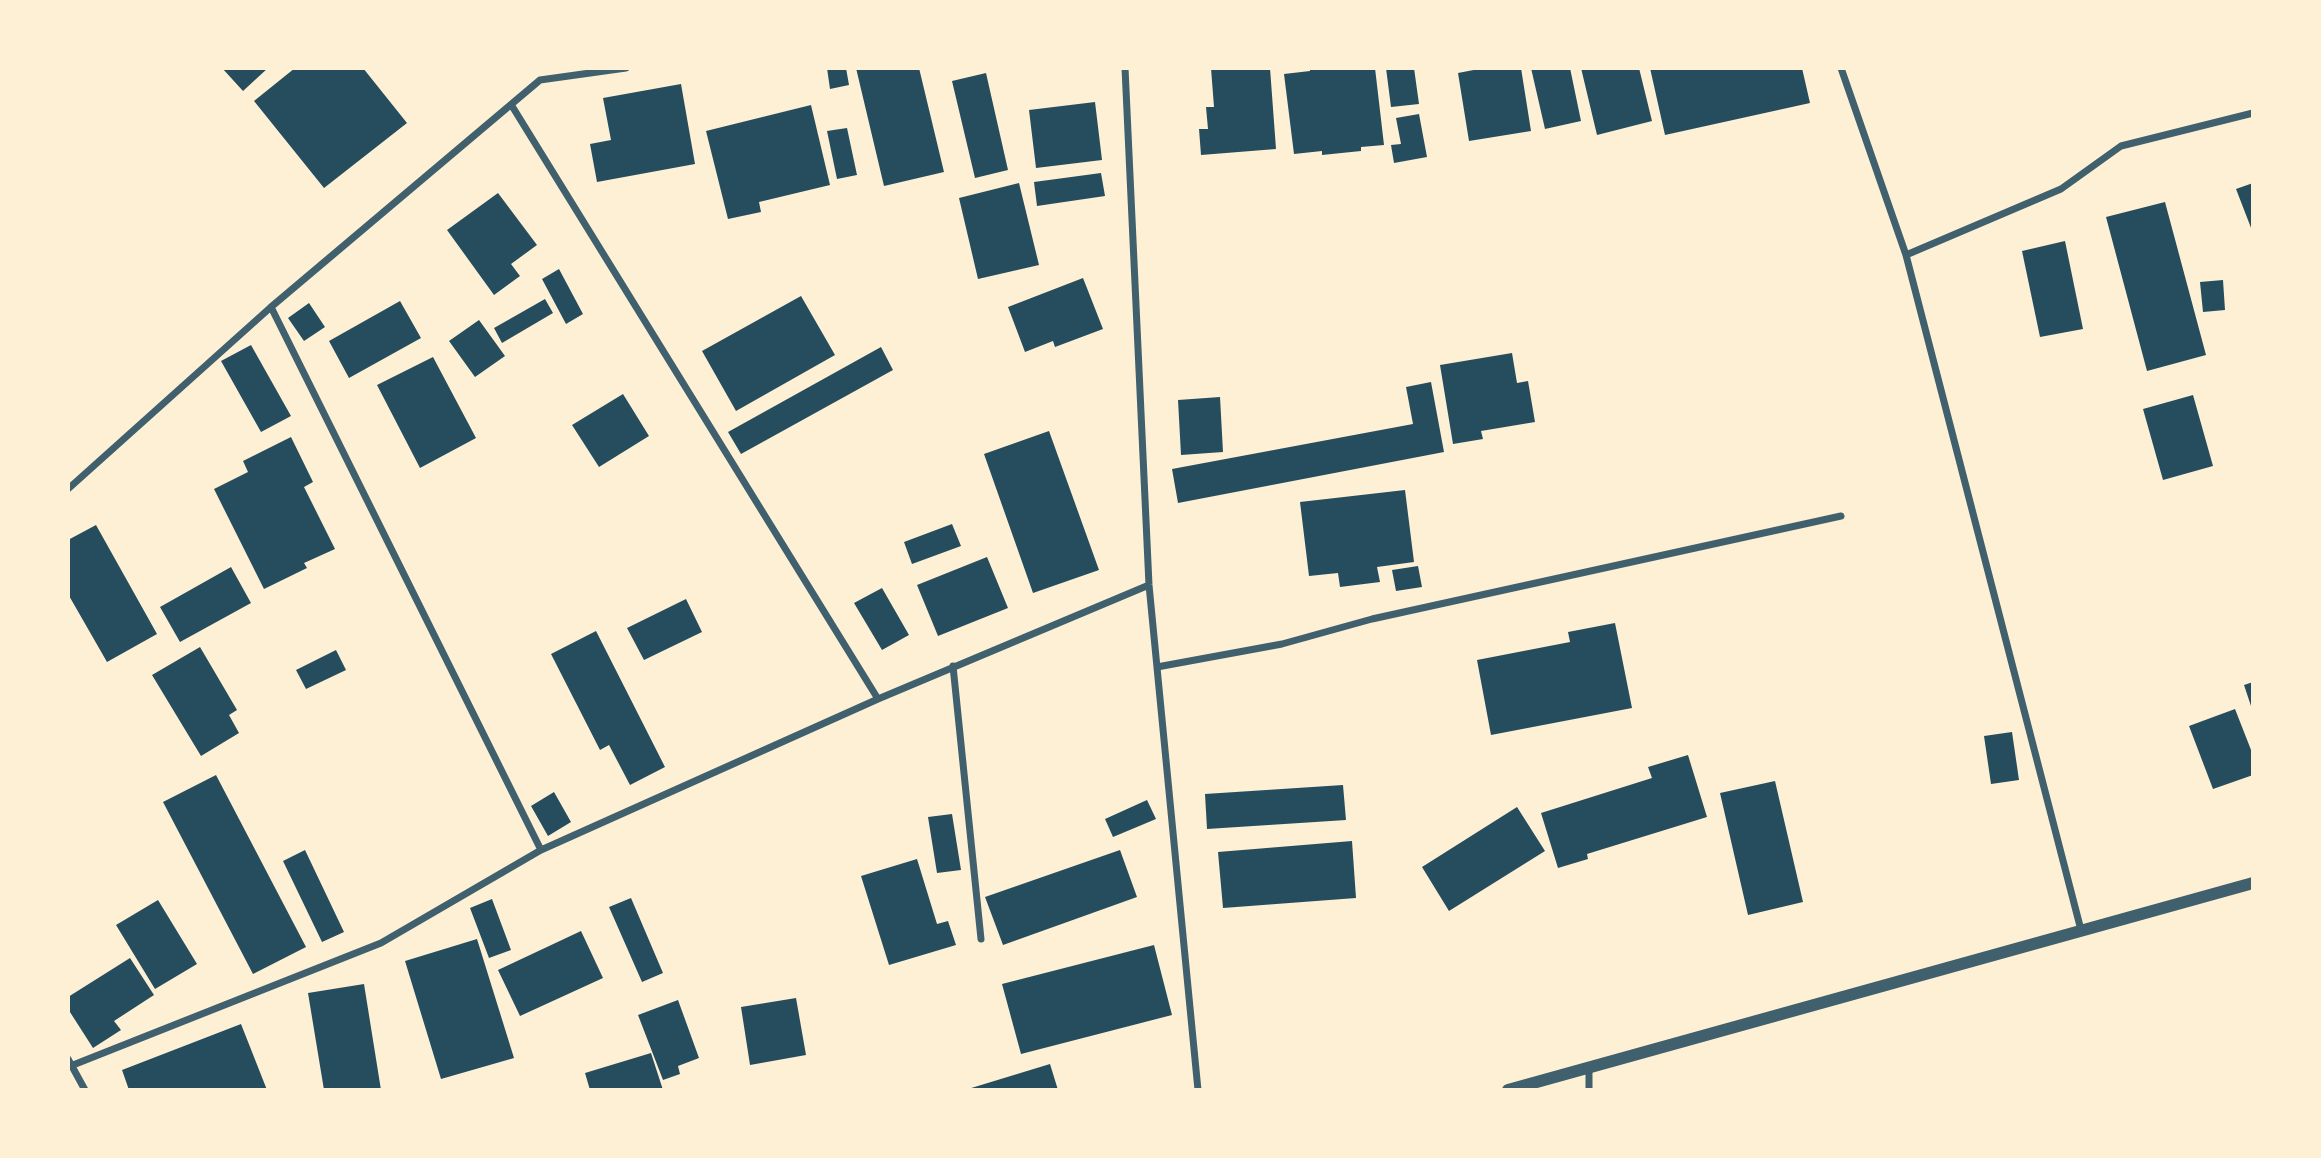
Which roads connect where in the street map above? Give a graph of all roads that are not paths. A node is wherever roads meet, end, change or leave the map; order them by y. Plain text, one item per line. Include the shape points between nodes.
1 (626, 68) edge
2 (1125, 68) edge
3 (1841, 68) edge
4 (512, 106) junction
5 (2253, 113) edge
6 (1906, 255) junction
7 (271, 307) junction
8 (68, 489) edge
9 (1841, 516) dead end
10 (1149, 585) junction
11 (953, 666) junction
12 (1157, 667) junction
13 (878, 699) junction
14 (541, 850) junction
15 (2253, 883) edge
16 (2081, 930) junction
17 (981, 939) dead end
18 (71, 1062) edge
19 (1589, 1068) junction
20 (85, 1090) edge
21 (1198, 1090) edge
22 (1508, 1090) edge
23 (1589, 1090) edge

1 - 4 street via 540,80
2 - 10 street
3 - 6 street
4 - 7 street
4 - 13 street
5 - 6 street via 2120,146 2061,189
6 - 16 street
7 - 8 street
7 - 14 street
9 - 12 street via 1372,619 1282,644
10 - 11 street
10 - 12 street
11 - 13 street
11 - 17 street
12 - 21 street
13 - 14 street
14 - 18 street via 381,943
15 - 16 street
16 - 19 street
18 - 20 street
19 - 22 street
19 - 23 street

